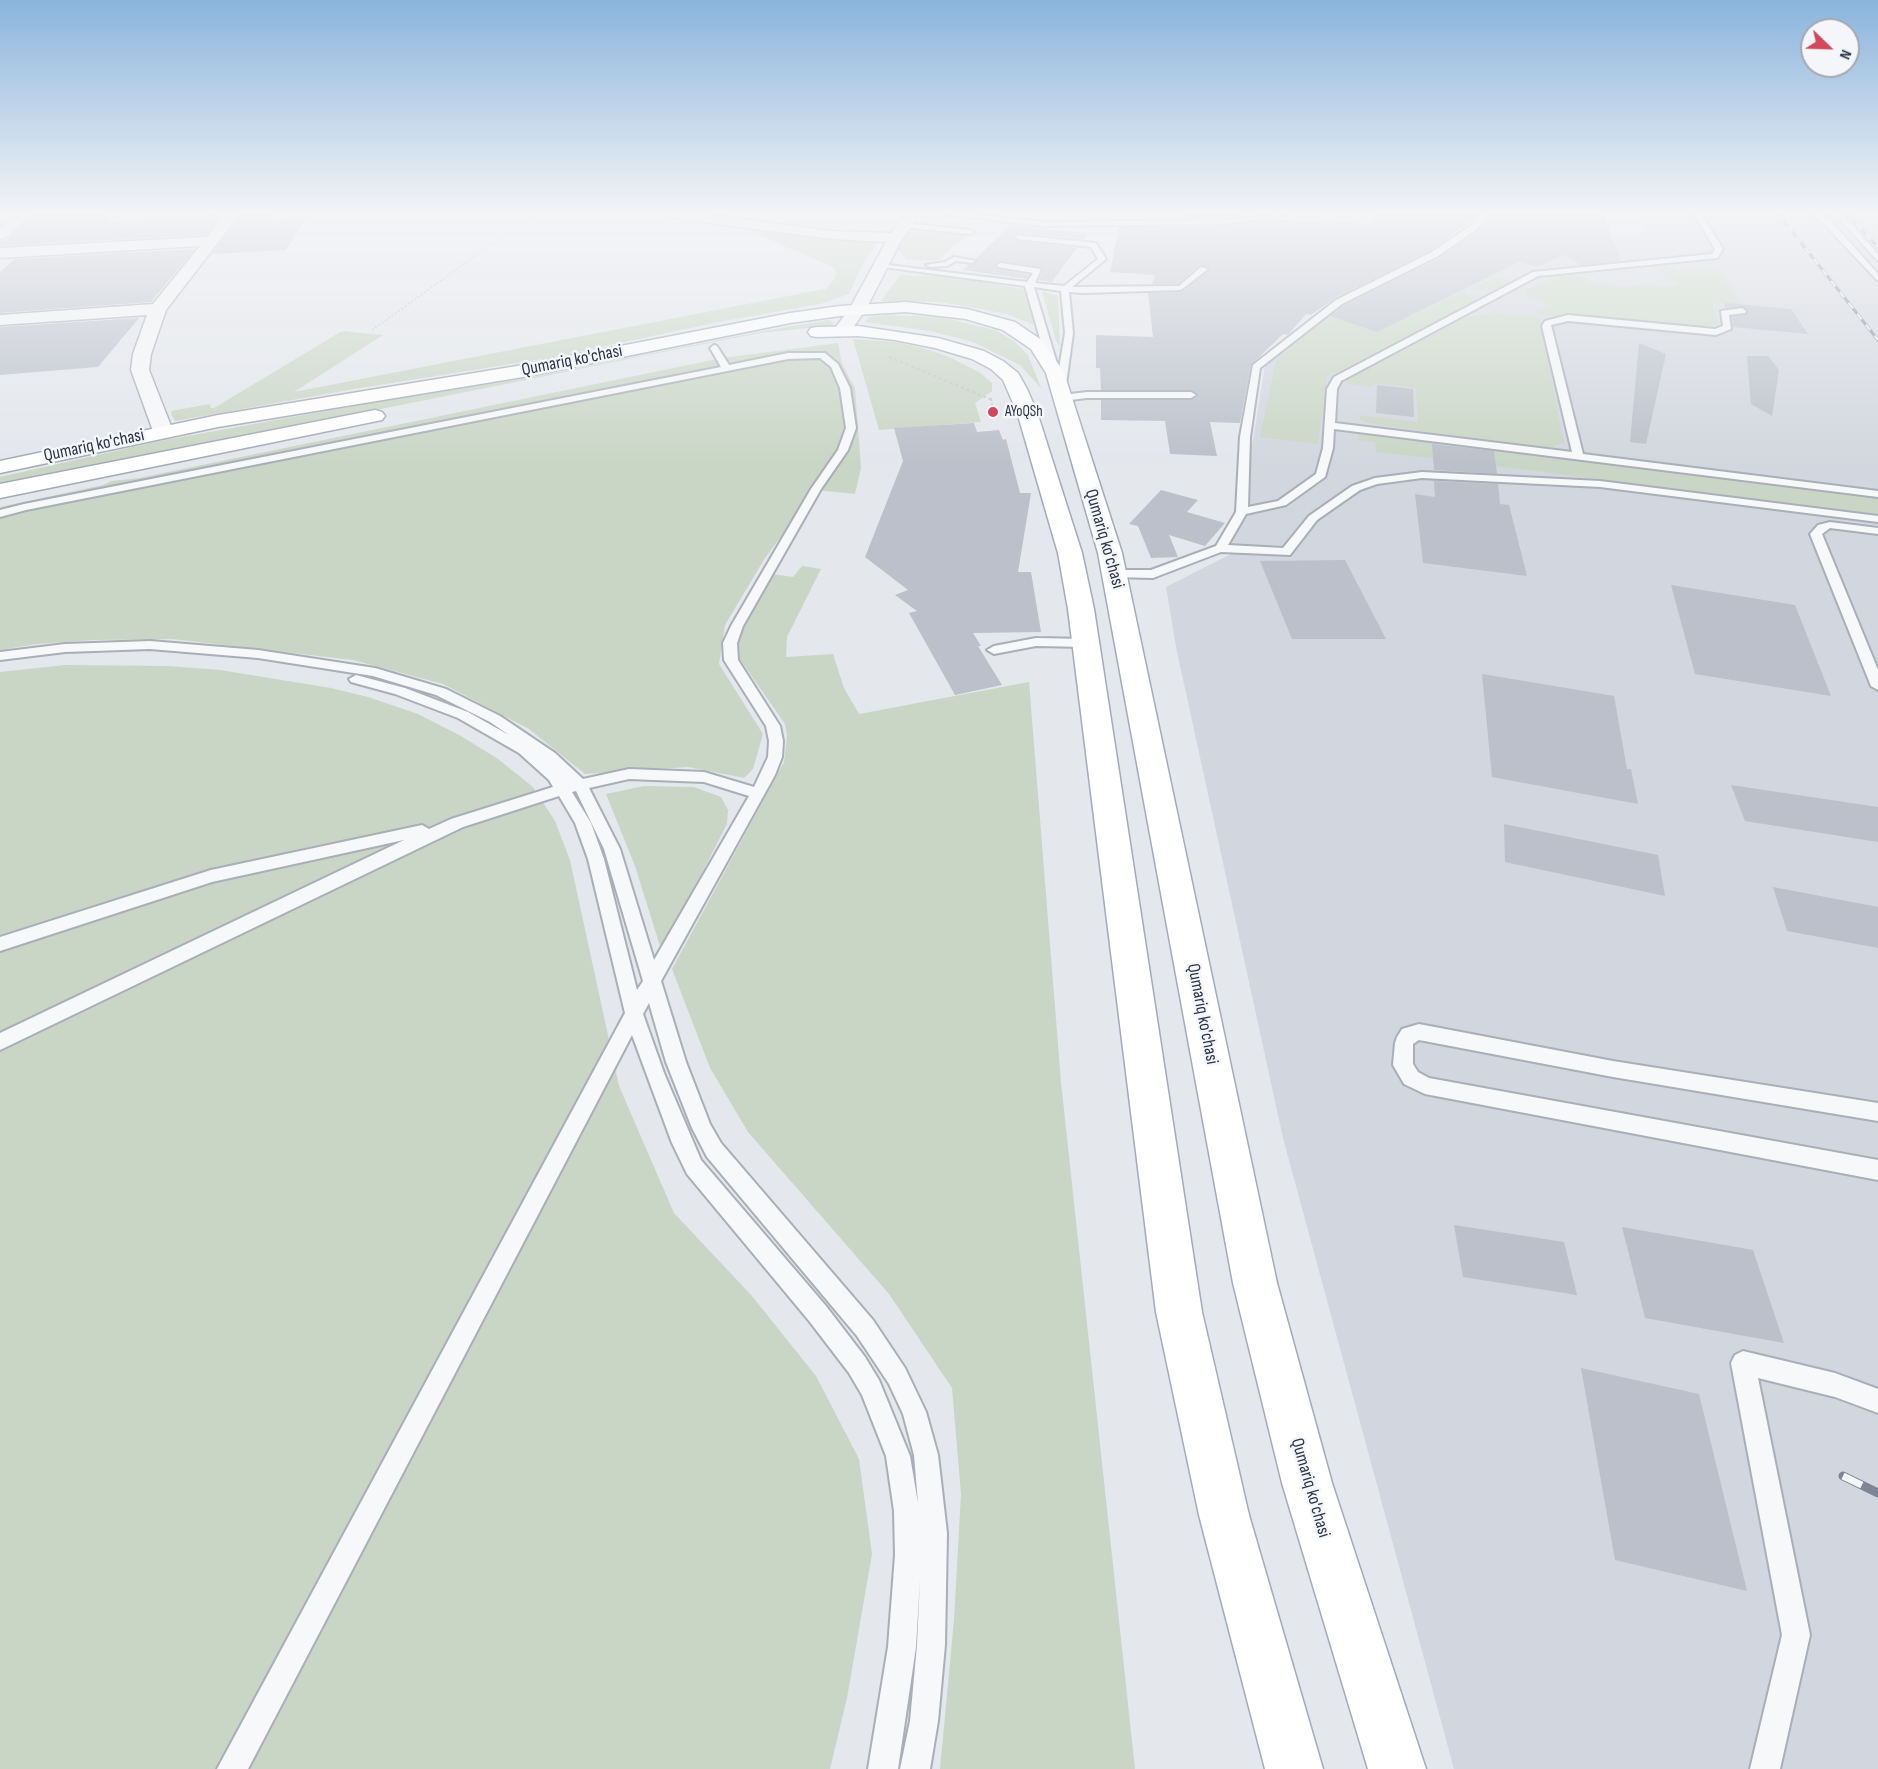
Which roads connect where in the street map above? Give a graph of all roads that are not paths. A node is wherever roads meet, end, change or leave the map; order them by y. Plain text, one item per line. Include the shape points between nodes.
1 (168, 297) edge
2 (864, 297) edge
3 (1032, 297) edge
4 (1066, 297) edge
5 (1352, 297) edge
6 (1493, 297) edge
7 (158, 309) junction
8 (858, 309) junction
9 (1742, 311) dead end
10 (0, 320) edge
11 (842, 331) junction
12 (714, 348) junction
13 (725, 366) junction
14 (1053, 367) junction
15 (1061, 395) junction
16 (1191, 395) dead end
17 (1330, 425) junction
18 (163, 431) junction
19 (1579, 458) junction
20 (0, 467) edge
21 (0, 491) edge
22 (1878, 494) edge
23 (1242, 512) junction
24 (0, 514) edge
25 (1878, 519) edge
26 (1878, 531) edge
27 (1220, 548) junction
28 (1116, 574) junction
29 (994, 650) dead end
30 (1087, 655) junction
31 (0, 656) edge
32 (0, 664) edge
33 (1134, 665) junction
34 (1878, 686) edge
35 (572, 787) junction
36 (758, 794) junction
37 (457, 823) junction
38 (0, 944) edge
39 (651, 982) junction
40 (634, 1013) junction
41 (0, 1042) edge
42 (1878, 1112) edge
43 (1878, 1170) edge
44 (1878, 1401) edge
45 (232, 1769) edge
46 (883, 1769) edge
47 (915, 1769) edge
48 (1294, 1769) edge
49 (1397, 1769) edge
50 (1765, 1769) edge

1 - 7 street
2 - 8 street
3 - 14 lane
4 - 15 lane via 1069,333
5 - 23 lane via 1256,367 1245,437
6 - 17 lane via 1337,379 1332,389
7 - 10 street
7 - 18 street via 140,370
8 - 11 street
8 - 14 main road, Qumariq ko'chasi via 930,309 989,319 1031,340
8 - 18 main road, Qumariq ko'chasi
9 - 19 lane via 1724,313 1728,327 1716,332 1568,318 1548,322
11 - 12 main road, Qumariq ko'chasi via 777,336
11 - 30 main road, Qumariq ko'chasi via 895,335 946,345 984,358 1011,377 1027,412 1070,553
12 - 13 lane
12 - 21 main road, Qumariq ko'chasi
13 - 24 lane
13 - 36 lane via 788,356 822,356 835,366 845,387 851,428 843,450 816,489 730,644 731,660 772,726 776,741 775,757
14 - 15 main road, Qumariq ko'chasi
15 - 16 lane
15 - 28 main road, Qumariq ko'chasi
17 - 19 lane
17 - 23 lane via 1321,475 1282,503
18 - 20 main road, Qumariq ko'chasi
19 - 22 lane
23 - 27 lane
25 - 27 lane via 1600,484 1422,475 1356,488 1313,518 1286,552
26 - 34 lane via 1830,525 1816,534
27 - 28 lane via 1153,574
28 - 33 main road, Qumariq ko'chasi
29 - 30 lane via 1036,642
30 - 33 main road
30 - 48 main road, Qumariq ko'chasi via 1179,1312 1224,1515
31 - 35 lane via 65,648 150,645 258,654 375,672 441,692 488,715 550,756
32 - 35 lane via 142,654 249,663 366,681 441,706 485,726
33 - 49 main road, Qumariq ko'chasi via 1255,1283 1307,1483
35 - 36 lane via 629,774 704,777
35 - 37 lane
35 - 39 lane via 597,815 612,849
35 - 40 lane via 596,859
36 - 39 lane
37 - 38 lane via 211,876
37 - 41 lane
39 - 40 lane
39 - 47 lane via 676,1062 714,1150 865,1328 897,1376 914,1412 926,1455 934,1533 931,1645
40 - 45 lane
40 - 46 lane via 654,1073 694,1167 840,1342 871,1388 891,1434 904,1486 908,1555 902,1647
42 - 43 lane via 1613,1069 1419,1032 1409,1035 1404,1043 1403,1065 1411,1078 1425,1086
44 - 50 lane via 1835,1385 1743,1364 1796,1635

